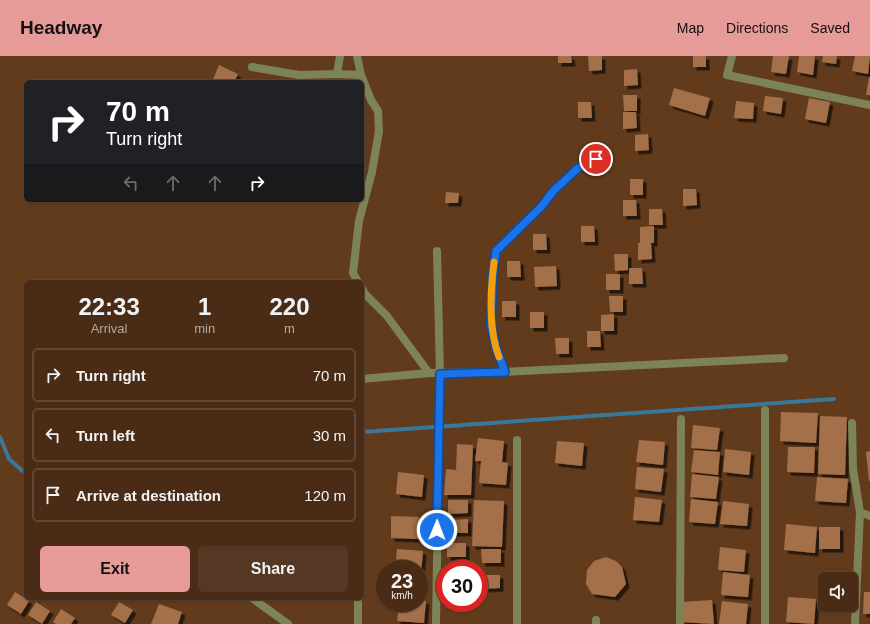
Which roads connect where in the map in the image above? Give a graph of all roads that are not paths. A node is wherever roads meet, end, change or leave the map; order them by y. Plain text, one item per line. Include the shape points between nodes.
1 (340, 56) edge
2 (357, 56) edge
3 (732, 56) edge
4 (252, 66) dead end
5 (337, 74) junction
6 (361, 75) junction
7 (363, 80) edge
8 (364, 82) edge
9 (870, 105) edge
10 (596, 159) dead end
11 (437, 251) dead end
12 (357, 280) edge
13 (364, 292) edge
14 (784, 358) dead end
15 (505, 372) junction
16 (429, 373) junction
17 (440, 374) junction
18 (364, 379) edge
19 (766, 410) dead end
20 (681, 419) dead end
21 (852, 423) dead end
22 (517, 440) dead end
23 (860, 512) junction
24 (870, 516) edge
25 (358, 600) edge
26 (263, 601) edge
27 (288, 624) edge
28 (358, 624) edge
29 (436, 624) edge
30 (517, 624) edge
31 (680, 624) edge
32 (765, 624) edge
33 (855, 624) edge

1 - 5 street
2 - 6 street
3 - 9 street via 727,75
4 - 5 street via 300,75
5 - 6 street
6 - 7 street
8 - 12 street via 378,111 379,131 372,172 359,221 353,273
10 - 15 street via 578,168 563,181 541,207 496,251 491,324
11 - 17 street
13 - 16 street via 387,316
14 - 15 street
15 - 17 street
16 - 17 street
16 - 18 street
17 - 29 street
19 - 32 street
20 - 31 street
21 - 23 street via 853,469
22 - 30 street
23 - 24 street
23 - 33 street
25 - 28 street
26 - 27 street

